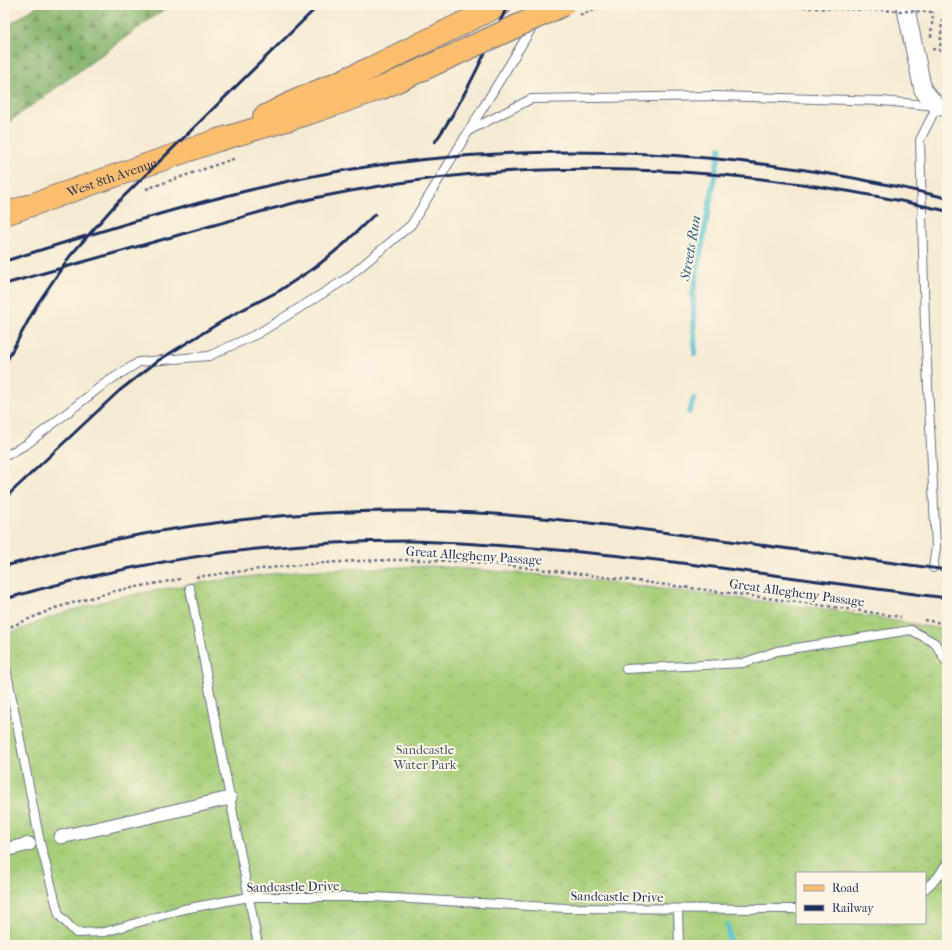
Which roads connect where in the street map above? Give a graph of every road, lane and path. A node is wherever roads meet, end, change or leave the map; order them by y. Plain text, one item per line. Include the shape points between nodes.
1 (500, 5) edge
2 (546, 5) edge
3 (562, 5) edge
4 (608, 5) edge
5 (725, 5) edge
6 (905, 5) edge
7 (599, 8) dead end
8 (947, 19) edge
9 (931, 42) dead end
10 (930, 49) dead end
11 (942, 107) edge
12 (468, 131) junction
13 (218, 140) junction
14 (236, 158) dead end
15 (139, 191) dead end
16 (5, 214) edge
17 (5, 456) edge
18 (933, 568) dead end
19 (195, 577) dead end
20 (187, 578) dead end
21 (190, 588) dead end
22 (907, 618) dead end
23 (920, 620) dead end
24 (947, 624) edge
25 (5, 629) edge
26 (5, 663) edge
27 (947, 663) edge
28 (626, 669) dead end
29 (230, 798) junction
30 (61, 837) dead end
31 (29, 844) dead end
32 (5, 850) edge
33 (947, 863) edge
34 (926, 888) edge
35 (249, 897) junction
36 (678, 909) junction
37 (796, 909) edge
38 (258, 945) edge
39 (679, 945) edge

1 - 13 main road
2 - 12 lane
3 - 13 main road, bridge via 382,88 307,114
4 - 7 path
5 - 9 path, bridge via 934,12
6 - 11 street via 923,90
8 - 10 path via 942,19 940,50
11 - 12 lane via 882,101 716,96 531,99
11 - 18 lane via 920,140 925,325 936,546
12 - 17 lane via 411,225 346,279 259,333 209,356 139,362 104,384 27,444
13 - 16 main road, West 8th Avenue
14 - 15 path
19 - 22 path, Great Allegheny Passage via 258,568 335,562 420,560 516,566 792,600
20 - 25 path via 100,595 55,608
21 - 29 lane
23 - 24 path
26 - 35 lane, Sandcastle Drive via 40,842 59,915 76,933 105,932 184,909
27 - 28 lane via 935,643 910,630 777,651 743,663
29 - 30 street
29 - 35 lane
31 - 32 street
33 - 34 lane via 938,878
35 - 36 lane, Sandcastle Drive via 374,897 565,908
35 - 38 lane
36 - 37 lane, Sandcastle Drive
36 - 39 lane

